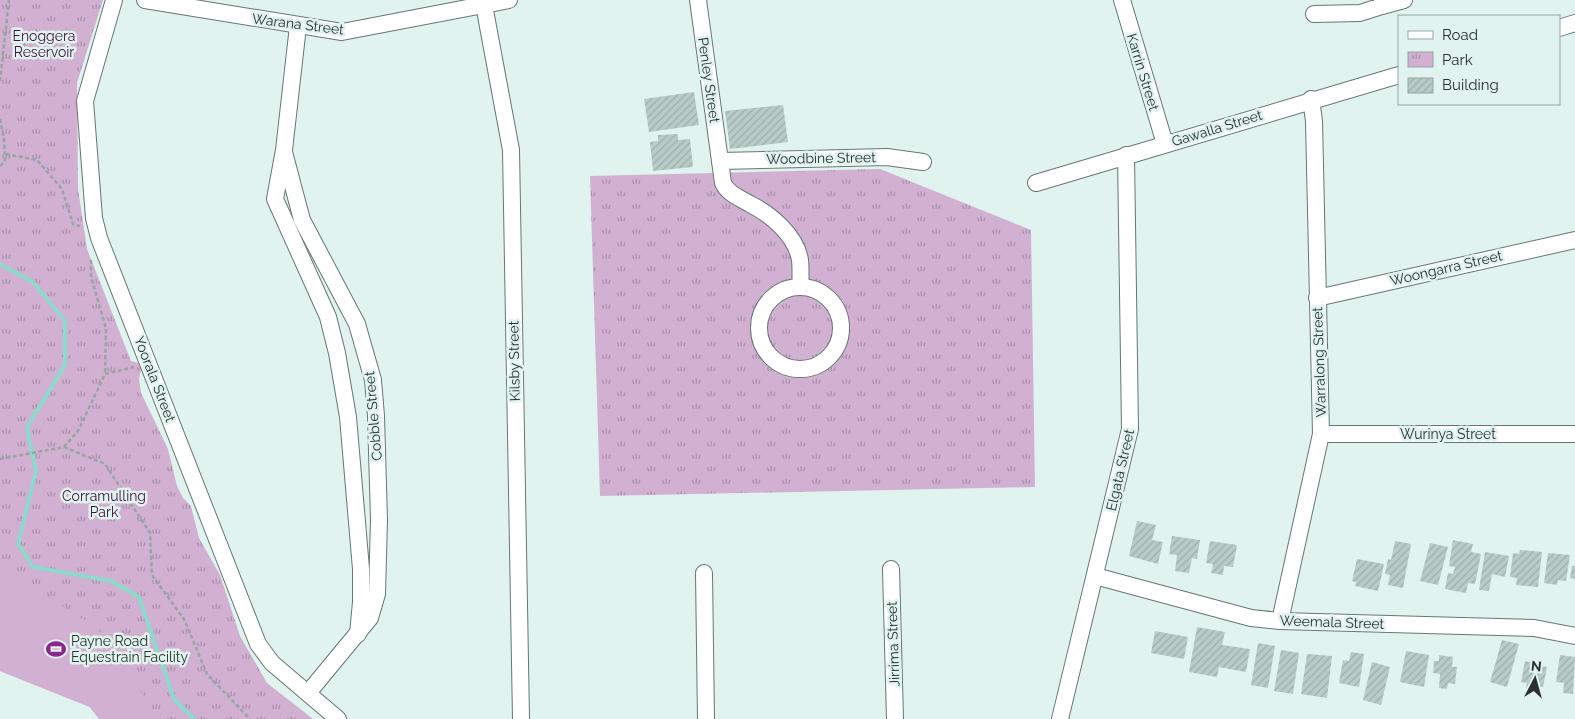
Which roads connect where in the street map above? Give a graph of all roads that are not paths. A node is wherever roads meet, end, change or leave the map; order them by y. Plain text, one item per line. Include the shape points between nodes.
1 (114, 0) edge
2 (145, 0) edge
3 (509, 0) edge
4 (698, 0) edge
5 (1122, 0) edge
6 (1404, 0) edge
7 (1382, 3) edge
8 (484, 5) junction
9 (1314, 14) dead end
10 (1575, 23) edge
11 (298, 26) junction
12 (1560, 28) edge
13 (1398, 74) edge
14 (1311, 99) junction
15 (1165, 144) junction
16 (284, 150) junction
17 (1126, 155) junction
18 (720, 160) junction
19 (923, 162) dead end
20 (1036, 183) dead end
21 (1575, 240) edge
22 (801, 287) junction
23 (1317, 298) junction
24 (1321, 434) junction
25 (1575, 434) edge
26 (891, 569) dead end
27 (704, 573) dead end
28 (1095, 576) junction
29 (1280, 621) junction
30 (358, 634) junction
31 (1575, 636) edge
32 (308, 693) junction
33 (338, 719) edge
34 (521, 719) edge
35 (706, 719) edge
36 (895, 719) edge
37 (1060, 719) edge

1 - 32 street, Yoorala Street via 85,101 94,218 99,238 258,644 272,663
2 - 11 street, Warana Street
3 - 8 street, Warana Street
4 - 18 street, Penley Street
5 - 15 street, Karrin Street
6 - 7 street
7 - 9 street via 1360,13
8 - 11 street, Warana Street via 342,32
8 - 34 street, Kilsby Street via 511,150
10 - 12 street
11 - 16 street, Cobble Street
13 - 14 street, Gawalla Street
14 - 15 street, Gawalla Street
14 - 23 street, Warralong Street
15 - 17 street, Gawalla Street
16 - 30 street, Cobble Street via 275,199 328,317 348,417 361,569
16 - 30 street, Cobble Street via 302,220 357,324 373,380 379,520 377,594 370,618
17 - 20 street, Gawalla Street
17 - 28 street, Elgata Street via 1130,429
18 - 19 street, Woodbine Street via 887,157
18 - 22 street, Penley Street via 726,189 769,216 794,243 800,258
21 - 23 street, Woongarra Street
22 - 22 street via 826,296 836,307 841,327 836,348 828,359 802,369 789,368 772,358 761,342 758,329 766,304 782,292
23 - 24 street, Warralong Street
24 - 25 street, Wurinya Street
24 - 29 street, Warralong Street
26 - 36 street, Jirrima Street
27 - 35 street
28 - 29 street, Weemala Street via 1251,618
28 - 37 street, Elgata Street
29 - 31 street, Weemala Street via 1534,628
30 - 32 street, Cobble Street
32 - 33 street, Yoorala Street

